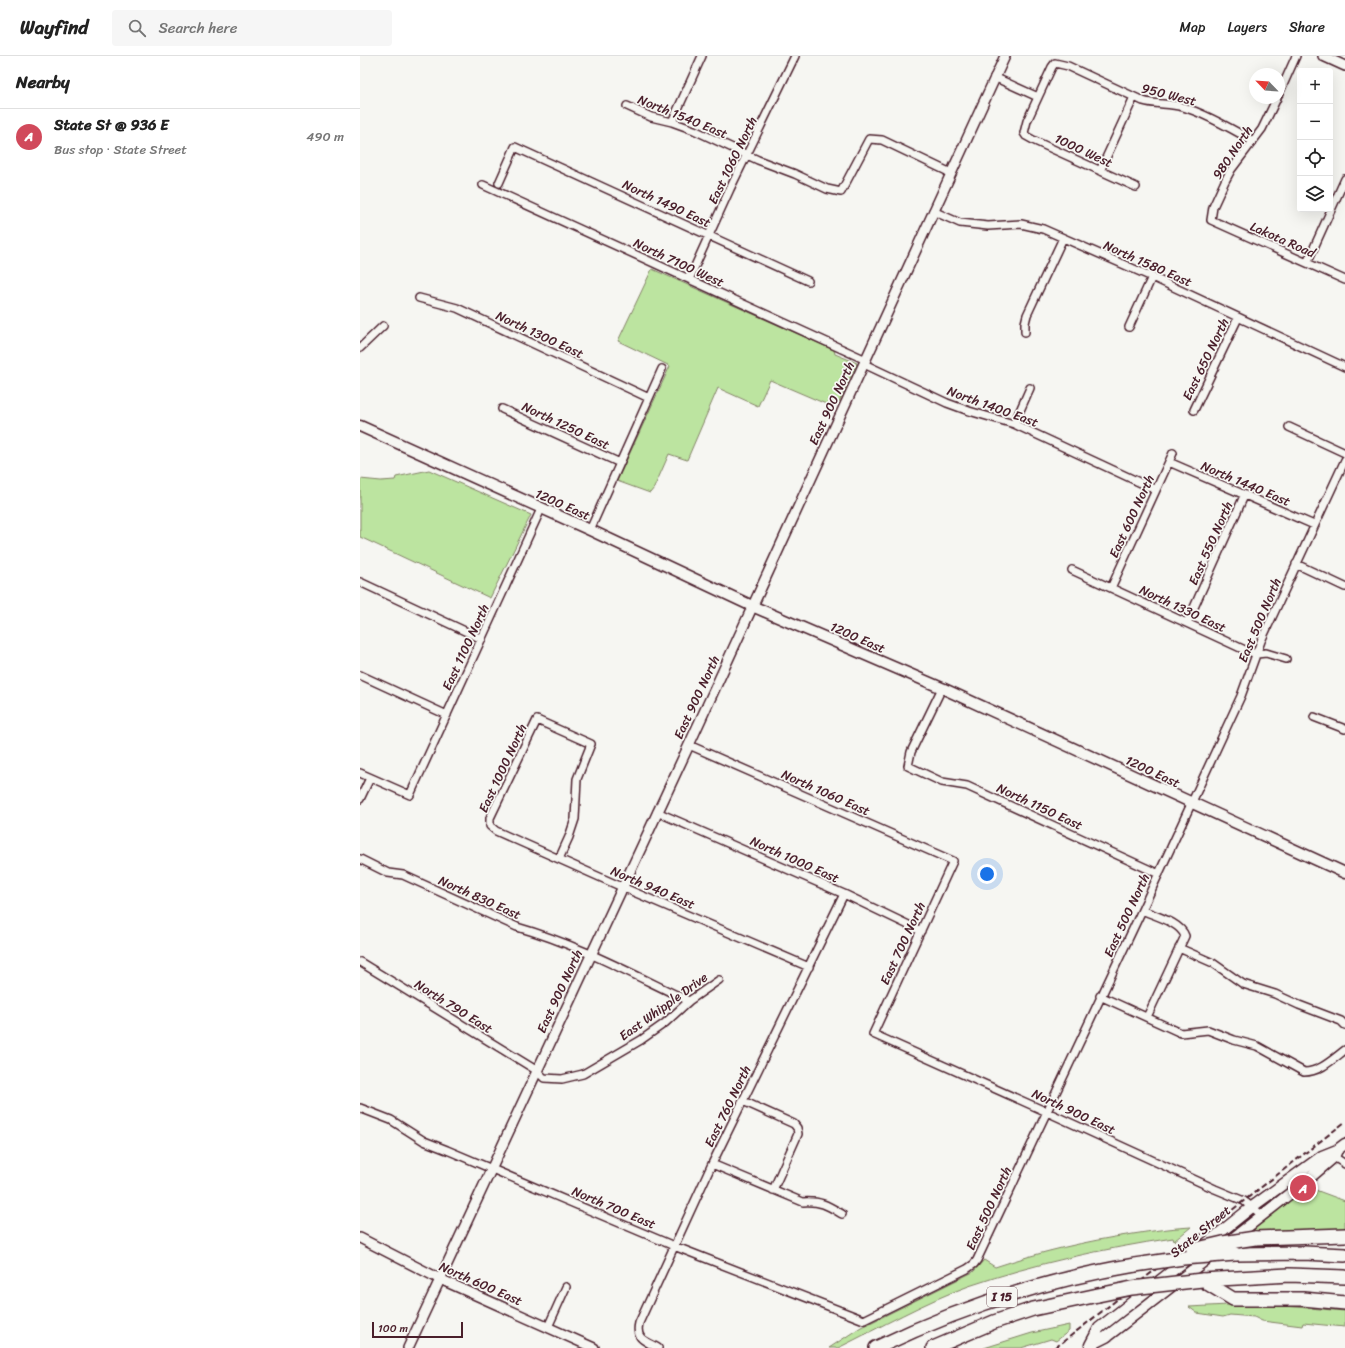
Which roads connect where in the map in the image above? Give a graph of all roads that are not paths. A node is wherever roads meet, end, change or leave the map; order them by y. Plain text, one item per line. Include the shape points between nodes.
1 (702, 56) edge
2 (795, 56) edge
3 (1004, 56) edge
4 (1296, 56) edge
5 (1323, 56) edge
6 (1345, 66) edge
7 (994, 77) junction
8 (1285, 81) edge
9 (1038, 97) junction
10 (1134, 97) junction
11 (1274, 104) edge
12 (627, 106) dead end
13 (672, 122) junction
14 (1254, 141) junction
15 (747, 155) junction
16 (1100, 171) junction
17 (951, 173) junction
18 (1345, 179) edge
19 (499, 183) dead end
20 (482, 185) dead end
21 (1136, 187) dead end
22 (933, 211) junction
23 (1211, 220) joint
24 (710, 236) junction
25 (1063, 238) junction
26 (1307, 263) junction
27 (691, 275) dead end
28 (1152, 277) junction
29 (1345, 280) edge
30 (808, 281) dead end
31 (418, 298) dead end
32 (1238, 318) junction
33 (383, 326) dead end
34 (1129, 327) dead end
35 (1025, 332) dead end
36 (360, 347) edge
37 (865, 362) junction
38 (1345, 368) edge
39 (662, 369) dead end
40 (1030, 388) dead end
41 (649, 398) junction
42 (502, 409) dead end
43 (1194, 410) dead end
44 (1014, 424) junction
45 (360, 426) edge
46 (1289, 427) dead end
47 (1345, 453) edge
48 (1173, 454) dead end
49 (1345, 460) edge
50 (1169, 462) junction
51 (620, 463) junction
52 (1156, 490) junction
53 (1244, 496) junction
54 (541, 509) junction
55 (1314, 525) junction
56 (590, 530) junction
57 (1296, 564) junction
58 (1072, 570) dead end
59 (360, 582) edge
60 (1345, 587) edge
61 (1111, 588) junction
62 (752, 606) junction
63 (1187, 623) junction
64 (482, 639) junction
65 (1257, 654) junction
66 (1286, 659) dead end
67 (360, 675) edge
68 (942, 688) junction
69 (447, 715) junction
70 (1314, 717) dead end
71 (1345, 729) edge
72 (688, 745) junction
73 (360, 773) edge
74 (370, 778) junction
75 (360, 799) edge
76 (1191, 802) junction
77 (657, 812) junction
78 (490, 826) joint
79 (360, 859) edge
80 (559, 859) junction
81 (953, 861) joint
82 (1345, 873) edge
83 (1158, 874) junction
84 (622, 887) junction
85 (844, 894) junction
86 (1142, 910) junction
87 (922, 931) junction
88 (1179, 948) junction
89 (590, 955) junction
90 (360, 962) edge
91 (809, 967) junction
92 (719, 980) dead end
93 (1100, 996) junction
94 (688, 1001) junction
95 (1147, 1017) junction
96 (1345, 1024) edge
97 (873, 1034) joint
98 (1345, 1050) edge
99 (536, 1070) junction
100 (743, 1101) junction
101 (360, 1108) edge
102 (1047, 1112) junction
103 (1345, 1144) edge
104 (1335, 1154) junction
105 (712, 1164) junction
106 (1345, 1164) edge
107 (491, 1169) junction
108 (773, 1190) junction
109 (1251, 1208) junction
110 (842, 1214) dead end
111 (1262, 1215) junction
112 (1345, 1235) edge
113 (362, 1241) edge
114 (674, 1246) junction
115 (1345, 1255) edge
116 (1159, 1261) junction
117 (1345, 1278) edge
118 (440, 1279) junction
119 (1202, 1280) junction
120 (566, 1287) dead end
121 (1345, 1303) edge
122 (864, 1320) joint
123 (548, 1327) junction
124 (1091, 1347) edge
125 (408, 1348) edge
126 (594, 1348) edge
127 (658, 1348) edge
128 (876, 1348) edge
129 (933, 1348) edge

1 - 13 street
2 - 15 street, East 1060 North
3 - 7 street, East 900 North
4 - 8 street
5 - 6 street
7 - 9 street
7 - 17 street, East 900 North
9 - 10 street, 950 West via 1056,63 1068,66
9 - 16 street, 1000 West via 1027,121 1024,133 1026,136
10 - 14 street, 950 West via 1151,104 1183,107
10 - 16 street
11 - 14 street, 980 North
12 - 13 street, North 1540 East via 651,117
13 - 15 street, North 1540 East
14 - 23 street, 980 North via 1225,181 1213,207
15 - 17 street, North 1540 East via 841,192 869,139 882,140
15 - 24 street, East 1060 North
16 - 21 street, 1000 West
17 - 22 street, East 900 North
18 - 26 street
19 - 24 street, North 1490 East via 515,147
20 - 37 street, North 7100 West
22 - 25 street, North 1580 East via 960,223 988,226 1021,224 1043,229
22 - 37 street, East 900 North
23 - 26 street, Lakota Road
24 - 27 street, East 1060 North
24 - 30 street, North 1490 East
25 - 28 street, North 1580 East
25 - 35 street via 1027,315
26 - 29 street, Lakota Road
28 - 32 street, North 1580 East
28 - 34 street
31 - 41 street, North 1300 East via 457,308
32 - 38 street, North 1580 East
32 - 43 street, East 650 North
33 - 36 street
37 - 44 street, North 1400 East via 947,403
37 - 62 street, East 900 North
39 - 41 street
40 - 44 street
41 - 51 street
42 - 51 street, North 1250 East
44 - 52 street, North 1400 East
45 - 54 main road, 1200 East
46 - 47 street
48 - 50 street, East 600 North
49 - 55 street, East 500 North
50 - 52 street, East 600 North
50 - 53 street, North 1440 East
51 - 56 street
52 - 61 street, East 600 North
53 - 55 street, North 1440 East
53 - 63 street, East 550 North
54 - 56 main road, 1200 East
54 - 64 street, East 1100 North
55 - 57 street, East 500 North
56 - 62 main road, 1200 East
57 - 60 street
57 - 65 street, East 500 North
58 - 61 street, North 1330 East
59 - 64 street
61 - 63 street, North 1330 East
62 - 68 main road, 1200 East
62 - 72 street, East 900 North
63 - 65 street, North 1330 East
64 - 69 street, East 1100 North
65 - 66 street, North 1330 East via 1266,653
65 - 76 street, East 500 North via 1241,696
67 - 69 street
68 - 76 main road, 1200 East
68 - 83 street, North 1150 East via 911,752 908,766 942,782 967,786
69 - 74 street, East 1100 North via 410,795
70 - 71 street
72 - 77 street, East 900 North
72 - 81 street, North 1060 East
73 - 74 street
74 - 75 street
76 - 82 main road, 1200 East
76 - 83 street, East 500 North
77 - 84 street, East 900 North
77 - 85 street, North 1000 East
78 - 80 street, North 940 East
78 - 80 street, East 1000 North via 490,818 537,720 591,744 577,779 575,819 570,837
79 - 89 street, North 830 East via 388,873 403,875 517,927 557,940
80 - 84 street, North 940 East
81 - 87 street, East 700 North
83 - 86 street, East 500 North
84 - 89 street, East 900 North
84 - 91 street, North 940 East
85 - 87 street, North 1000 East
85 - 91 street, East 760 North
86 - 88 street via 1177,925 1183,931 1185,936
86 - 93 street, East 500 North
87 - 97 street, East 700 North
88 - 95 street
88 - 96 street via 1213,963 1243,984 1275,994
89 - 94 street, North 830 East
89 - 99 street, East 900 North
90 - 99 street, North 790 East
91 - 100 street, East 760 North
92 - 94 street, East Whipple Drive
93 - 95 street
93 - 102 street, East 500 North
94 - 99 street, East Whipple Drive via 642,1040 583,1074 562,1079 544,1078
95 - 98 street via 1181,1033 1208,1030 1257,1046 1304,1072 1312,1072
97 - 102 street, North 900 East
99 - 107 street, East 900 North
100 - 105 street, East 760 North
100 - 108 street via 794,1124 797,1128 795,1142
101 - 107 street, North 700 East via 391,1120 424,1141
102 - 109 street, North 900 East via 1215,1190 1244,1200
102 - 122 street, East 500 North via 974,1264
103 - 104 main road, State Street
104 - 106 street
104 - 109 main road, State Street via 1322,1156
104 - 111 main road, State Street
105 - 108 street
105 - 114 street, East 760 North
107 - 114 street, North 700 East
107 - 118 street, East 900 North
108 - 110 street via 803,1202 817,1201
109 - 111 street, North 900 East
109 - 124 main road, State Street via 1099,1328
111 - 124 main road, State Street
112 - 116 highway, bridge via 1256,1238 1207,1247
113 - 118 street, North 600 East
114 - 122 street, North 700 East
114 - 127 street, East 760 North via 637,1331 642,1340
115 - 116 highway, I 15, bridge via 1235,1254
116 - 128 highway, I 15, bridge via 1067,1278 997,1298
117 - 119 highway, I 15 via 1289,1275
118 - 123 street, North 600 East
118 - 125 street, East 900 North
119 - 121 highway via 1233,1299 1302,1299
119 - 129 highway, I 15, bridge via 1132,1288 1033,1309 994,1322
120 - 123 street
123 - 126 street, North 600 East

